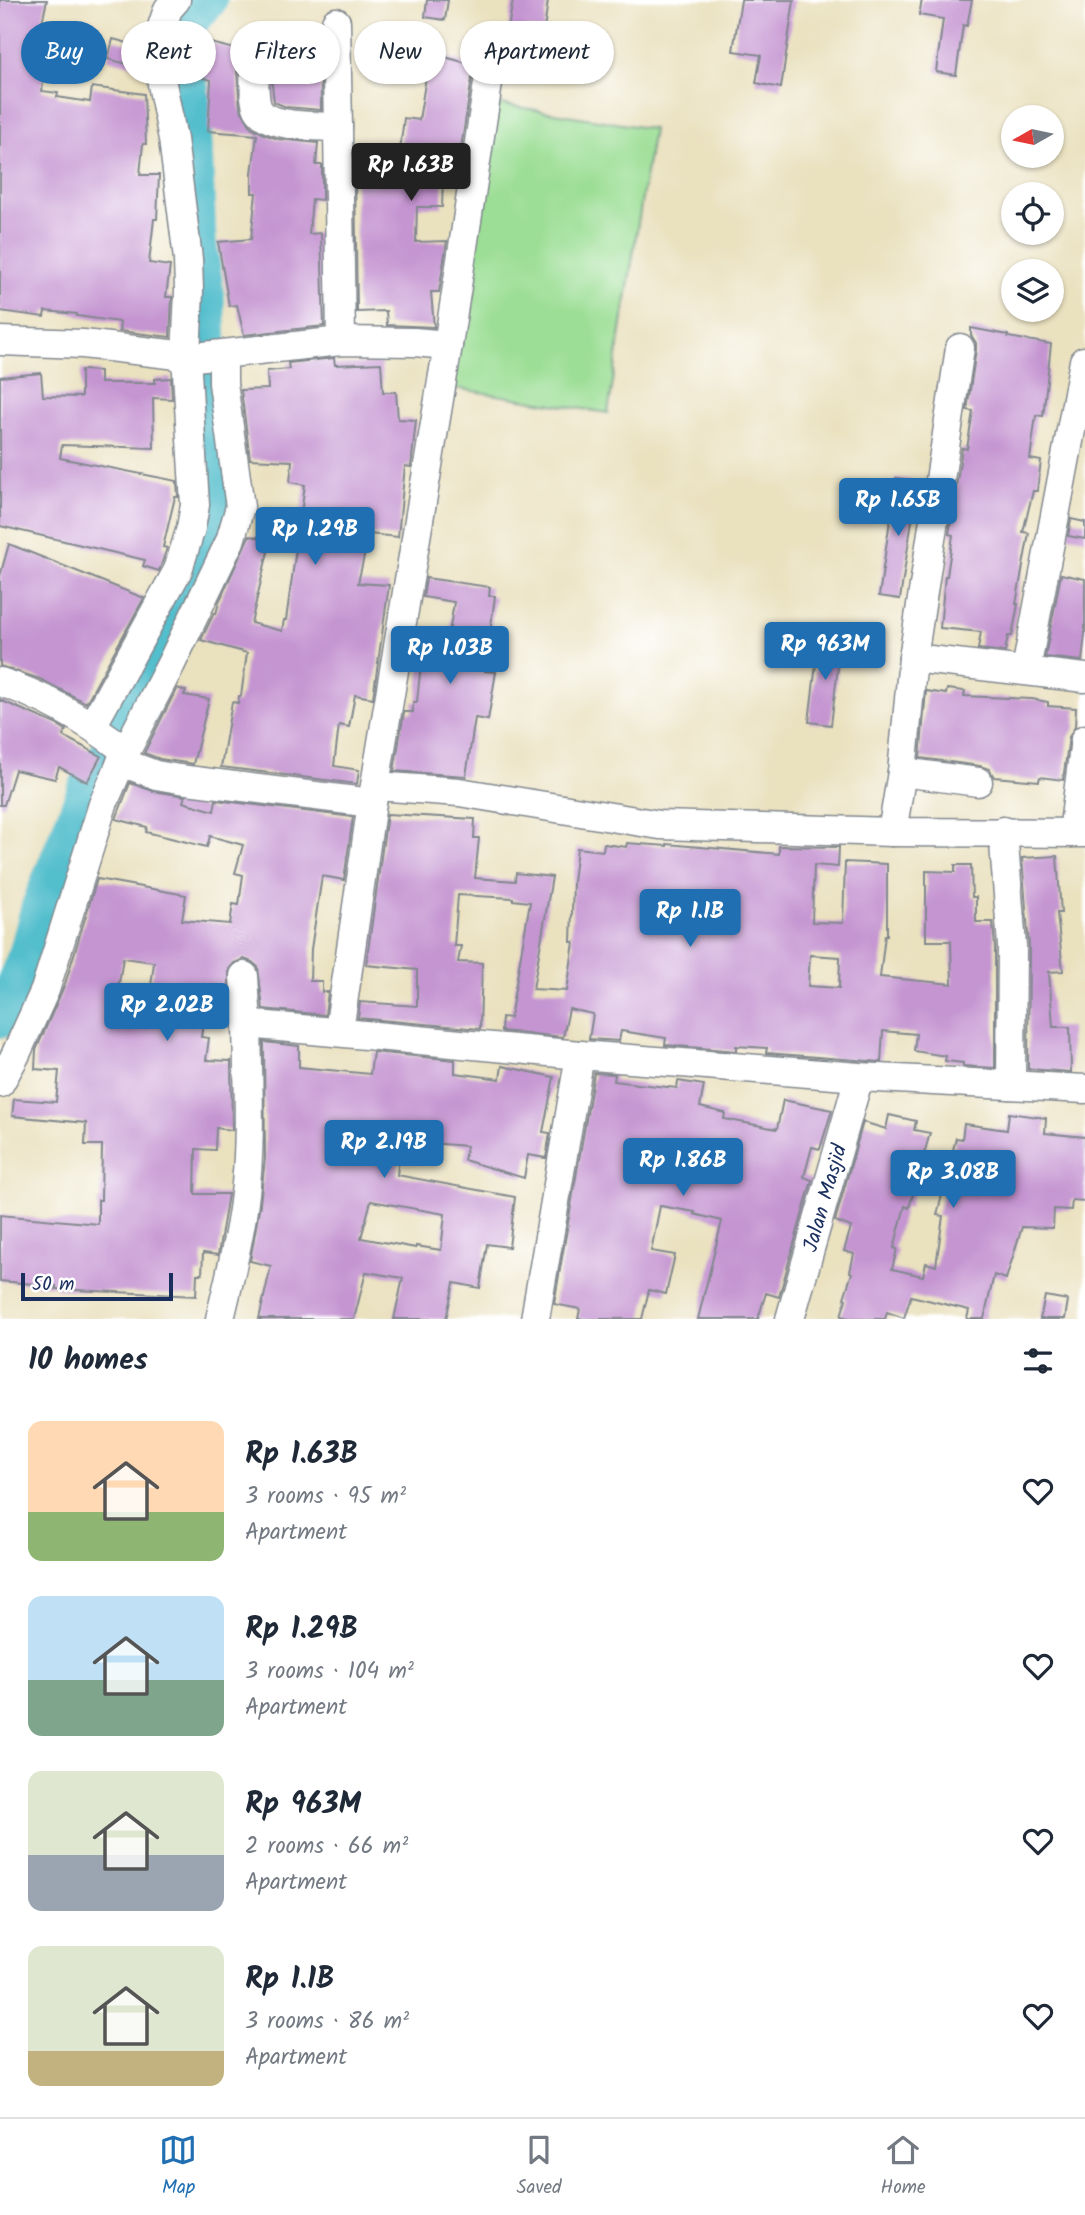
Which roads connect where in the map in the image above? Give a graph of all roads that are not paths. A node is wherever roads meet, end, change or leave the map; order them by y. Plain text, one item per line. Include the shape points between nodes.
1 (176, 0) edge
2 (255, 84) edge
3 (337, 84) edge
4 (488, 84) edge
5 (338, 127) junction
6 (0, 341) edge
7 (341, 341) junction
8 (448, 345) junction
9 (960, 348) dead end
10 (205, 356) junction
11 (1084, 361) edge
12 (914, 658) junction
13 (1026, 670) junction
14 (1085, 678) edge
15 (0, 682) edge
16 (1085, 739) edge
17 (112, 743) junction
18 (902, 772) junction
19 (978, 782) dead end
20 (374, 795) junction
21 (1003, 831) junction
22 (892, 832) junction
23 (1079, 833) edge
24 (244, 976) dead end
25 (247, 1024) junction
26 (339, 1031) junction
27 (580, 1055) junction
28 (859, 1077) junction
29 (0, 1083) edge
30 (1011, 1085) junction
31 (1085, 1089) edge
32 (220, 1319) edge
33 (535, 1319) edge
34 (790, 1319) edge

1 - 10 street via 165,18 159,51 189,291
2 - 5 street via 256,102 267,119
3 - 5 street
4 - 8 street
5 - 7 street
6 - 10 street
7 - 8 street
7 - 10 street
8 - 20 street
9 - 12 street
10 - 17 street via 191,528
10 - 17 street via 223,383 239,496 237,520 200,603
11 - 13 street
12 - 13 street
12 - 18 street
13 - 14 street
15 - 17 street via 43,699
16 - 23 street
17 - 20 street via 156,775
17 - 29 street via 103,804 45,990
18 - 19 street
18 - 22 street
20 - 22 street via 459,792 660,825
20 - 26 street
21 - 22 street
21 - 23 street
21 - 30 street via 1013,946
24 - 25 street
25 - 26 street
25 - 32 street via 244,1200
26 - 27 street
27 - 28 street
27 - 33 street
28 - 30 street
28 - 34 street, Jalan Masjid
30 - 31 street

